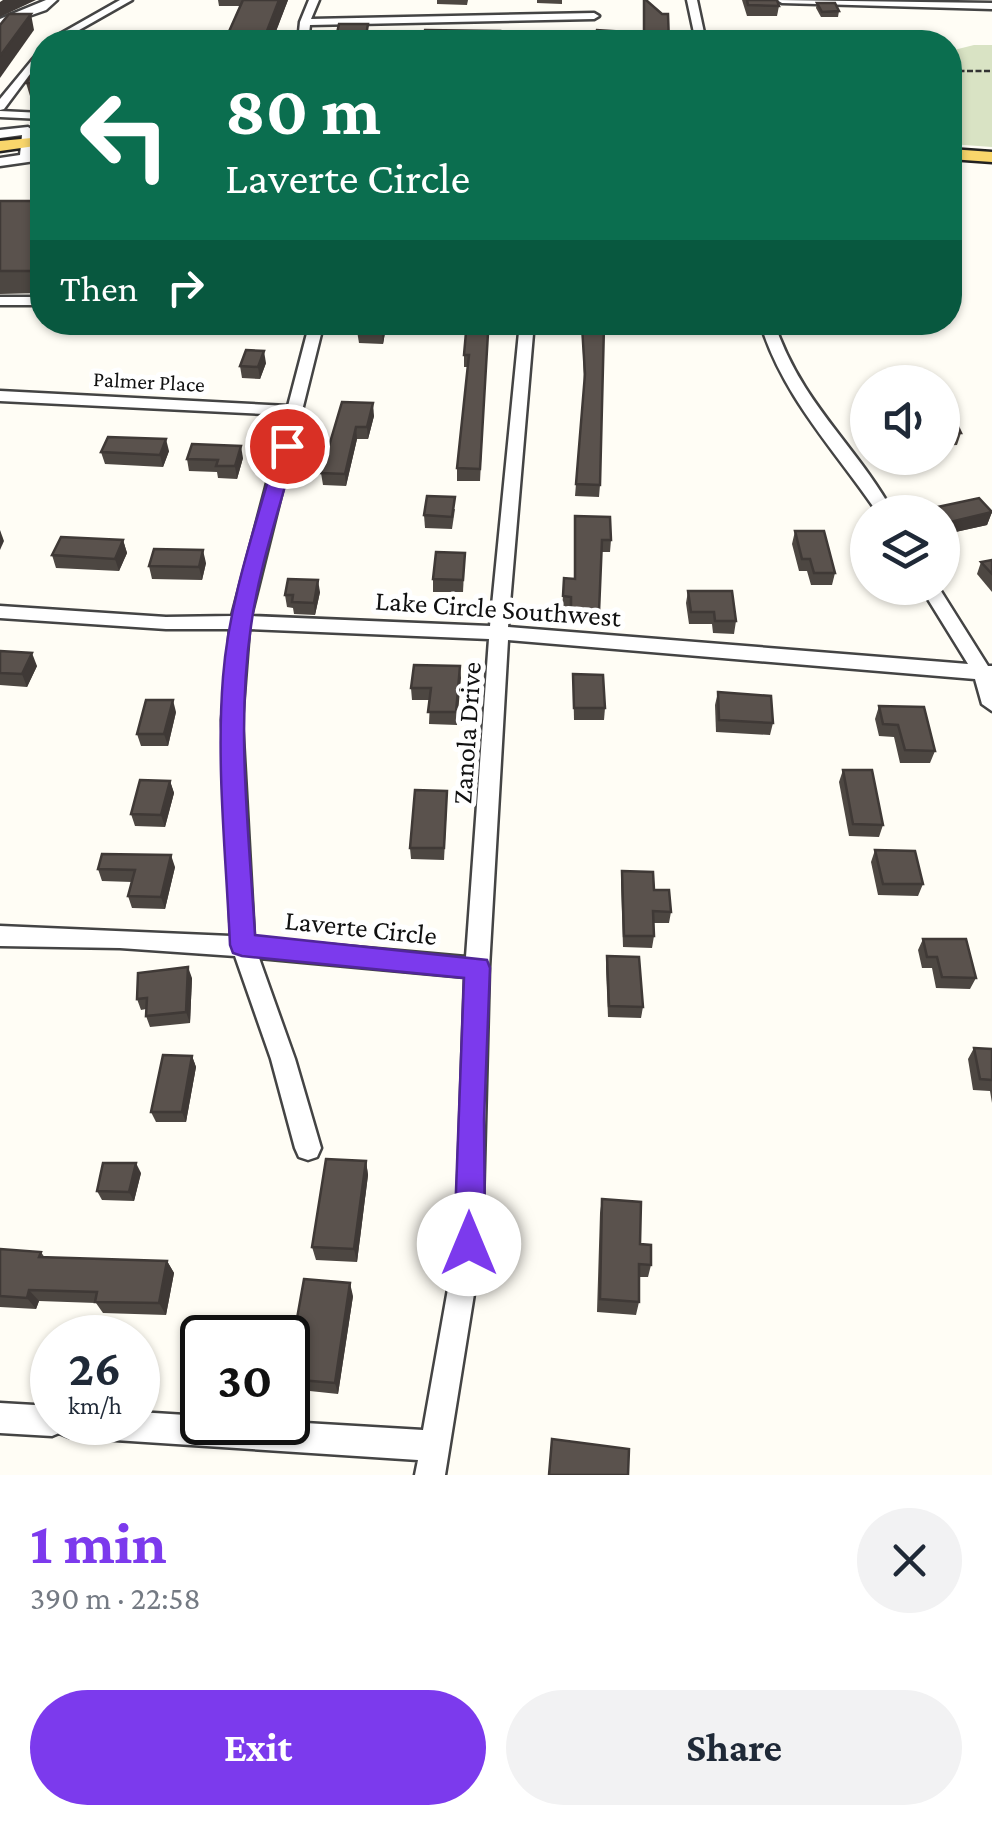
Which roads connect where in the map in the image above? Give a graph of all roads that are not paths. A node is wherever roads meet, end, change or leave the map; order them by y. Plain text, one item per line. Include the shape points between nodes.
1 (52, 0) edge
2 (127, 0) edge
3 (314, 0) edge
4 (497, 0) edge
5 (692, 0) edge
6 (782, 0) edge
7 (992, 6) edge
8 (504, 16) junction
9 (594, 16) dead end
10 (306, 22) junction
11 (0, 23) edge
12 (73, 30) edge
13 (303, 30) edge
14 (699, 30) edge
15 (30, 68) edge
16 (0, 111) edge
17 (30, 115) edge
18 (0, 134) edge
19 (0, 146) edge
20 (30, 148) edge
21 (25, 151) junction
22 (30, 152) edge
23 (962, 155) edge
24 (992, 156) edge
25 (0, 162) edge
26 (0, 300) edge
27 (30, 301) edge
28 (314, 335) edge
29 (527, 335) edge
30 (770, 335) edge
31 (0, 396) edge
32 (296, 411) junction
33 (872, 495) edge
34 (941, 605) edge
35 (0, 612) edge
36 (240, 622) junction
37 (500, 633) junction
38 (987, 673) edge
39 (992, 704) edge
40 (0, 936) edge
41 (242, 945) junction
42 (477, 968) junction
43 (308, 1148) dead end
44 (0, 1418) edge
45 (30, 1420) edge
46 (160, 1432) edge
47 (433, 1461) edge

1 - 11 street
2 - 12 street
3 - 10 street
4 - 8 street
5 - 14 street
6 - 7 street
8 - 9 street
8 - 10 street
10 - 13 street
15 - 16 street
16 - 17 street
18 - 21 street via 28,131
19 - 21 main road
20 - 21 main road
21 - 22 street
21 - 25 street
23 - 24 main road
26 - 27 street
28 - 32 street
29 - 37 street, Zanola Drive
30 - 33 street via 797,394
31 - 32 street, Palmer Place
32 - 36 street
34 - 38 street
35 - 36 street, Lake Circle Southwest
36 - 37 street, Lake Circle Southwest
36 - 41 street via 232,720
37 - 38 street, Lake Circle Southwest
37 - 42 street, Zanola Drive
38 - 39 street
40 - 41 street, Laverte Circle
41 - 42 street, Laverte Circle
41 - 43 street
42 - 47 street, Zanola Drive via 469,1244
44 - 45 street
46 - 47 street

